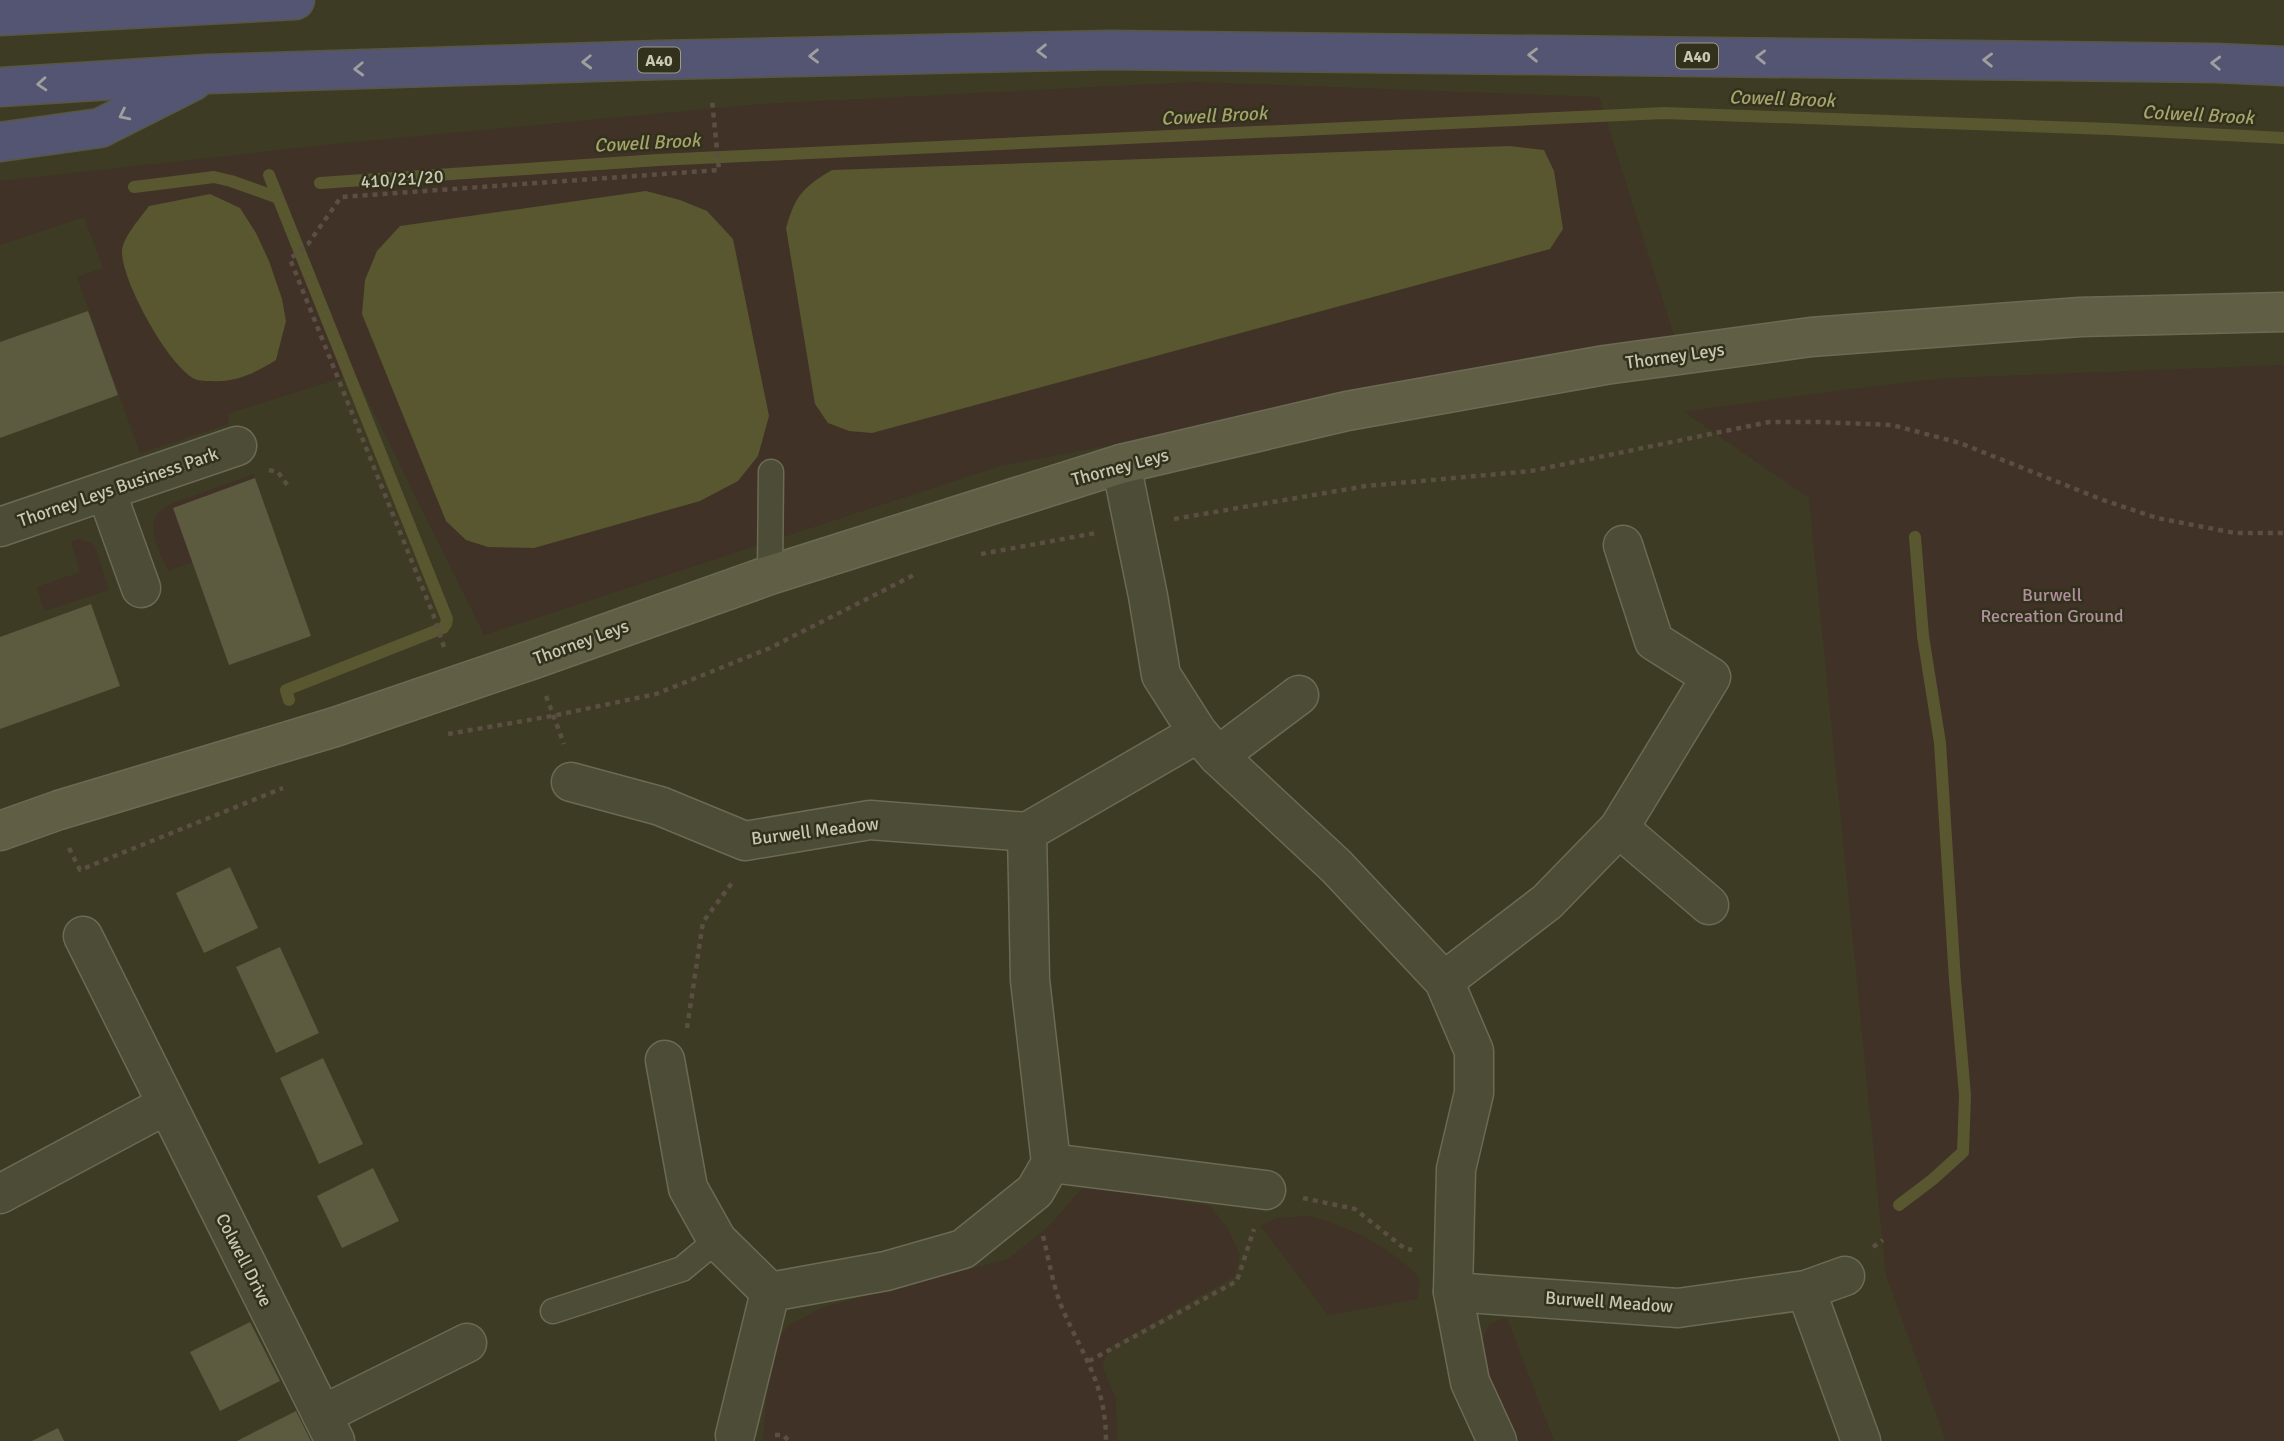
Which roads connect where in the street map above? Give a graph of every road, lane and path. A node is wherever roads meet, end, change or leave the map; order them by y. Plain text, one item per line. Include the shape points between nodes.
1 (295, 0) edge
2 (0, 16) edge
3 (2284, 66) edge
4 (208, 74) junction
5 (0, 87) edge
6 (712, 100) dead end
7 (0, 142) edge
8 (2284, 312) edge
9 (237, 446) dead end
10 (1121, 464) junction
11 (771, 472) dead end
12 (106, 491) junction
13 (1134, 526) junction
14 (0, 527) edge
15 (2284, 533) edge
16 (1623, 545) dead end
17 (971, 556) dead end
18 (919, 573) dead end
19 (770, 575) junction
20 (141, 588) dead end
21 (443, 642) dead end
22 (534, 659) junction
23 (1299, 695) dead end
24 (552, 716) junction
25 (438, 735) dead end
26 (1208, 744) junction
27 (571, 782) joint
28 (289, 786) dead end
29 (1619, 828) junction
30 (0, 831) edge
31 (1027, 832) junction
32 (64, 837) dead end
33 (745, 841) junction
34 (1709, 905) dead end
35 (83, 936) dead end
36 (1444, 981) junction
37 (665, 1060) joint
38 (166, 1105) junction
39 (1043, 1177) junction
40 (1266, 1190) junction
41 (0, 1194) edge
42 (717, 1240) junction
43 (1845, 1276) dead end
44 (1453, 1277) junction
45 (1806, 1290) junction
46 (770, 1292) junction
47 (553, 1311) dead end
48 (467, 1343) dead end
49 (1089, 1361) junction
50 (329, 1428) edge
51 (735, 1435) dead end
52 (1106, 1441) edge
53 (1497, 1441) edge
54 (1861, 1441) edge

1 - 2 highway
3 -> 4 highway, A40 via 1110,50
4 -> 5 highway, A40
4 -> 7 highway via 100,128
6 - 21 path, 410/21/20 via 719,170 341,197 308,244 290,260
8 - 10 street, Thorney Leys via 2080,317 1811,337 1605,365 1347,411
9 - 12 street, Thorney Leys Business Park
10 - 13 street
10 - 19 street, Thorney Leys
11 - 19 lane
12 - 14 street, Thorney Leys Business Park
12 - 20 street
13 - 15 path via 1366,486 1531,471 1769,422 1819,422 1892,425 1960,443 2157,518 2235,533
13 - 17 path
13 - 26 street via 1161,675
16 - 29 street via 1654,641 1711,677
18 - 24 path via 770,648 656,694
19 - 22 street, Thorney Leys
22 - 24 path
22 - 30 street, Thorney Leys via 335,727
23 - 26 street
24 - 25 path
24 - 27 path via 571,760
26 - 31 street
26 - 36 street via 1336,866
27 - 33 street, Burwell Meadow via 660,806
28 - 32 path via 80,870
29 - 34 street
29 - 36 street via 1547,902
31 - 33 street, Burwell Meadow via 870,820
31 - 39 street via 1030,980
33 - 37 path via 735,879 703,922 685,1046
35 - 38 street, Colwell Drive
36 - 44 street via 1474,1051 1474,1093 1456,1169
37 - 42 street via 688,1188
38 - 41 street
38 - 50 street, Colwell Drive
39 - 40 street
39 - 46 street via 963,1249 886,1271
39 - 49 path via 1039,1221 1061,1307
40 - 44 path via 1355,1209 1404,1248
40 - 49 path via 1237,1281
42 - 46 street
42 - 47 lane via 682,1269
43 - 45 street, Burwell Meadow
44 - 45 street, Burwell Meadow via 1678,1307
44 - 53 street via 1470,1382
45 - 54 street
46 - 51 street
48 - 50 street, Colwell Drive
49 - 52 path via 1102,1396

